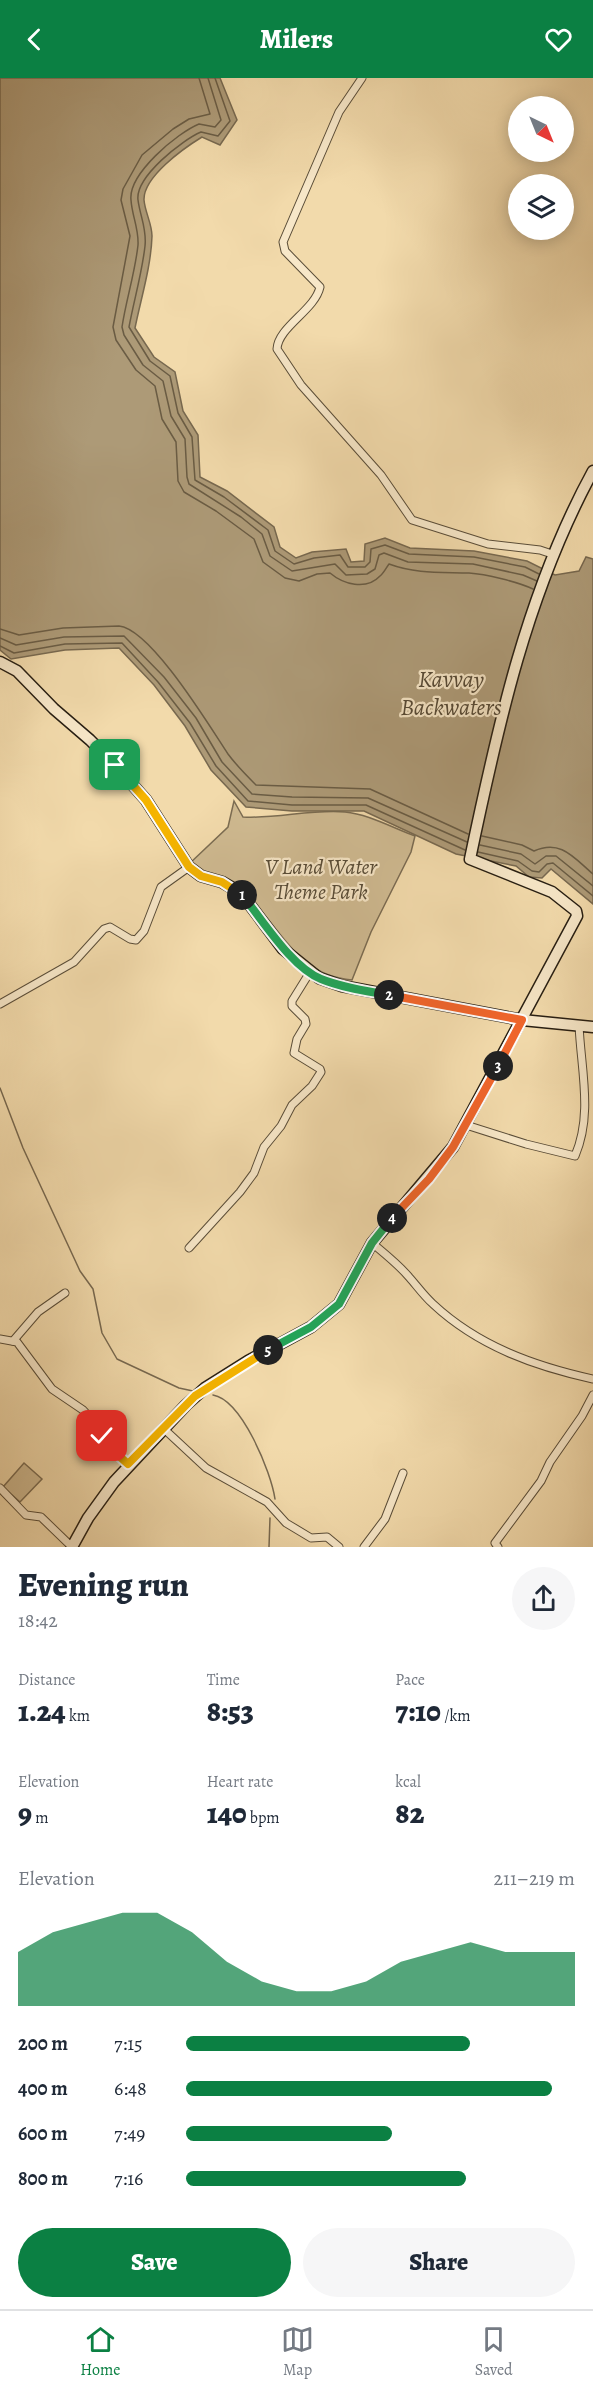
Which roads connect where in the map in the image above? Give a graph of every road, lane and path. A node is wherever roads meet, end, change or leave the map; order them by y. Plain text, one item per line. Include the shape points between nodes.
1 (362, 78) edge
2 (593, 471) edge
3 (552, 554) junction
4 (0, 662) edge
5 (189, 867) junction
6 (310, 972) junction
7 (0, 1004) edge
8 (522, 1020) junction
9 (579, 1025) junction
10 (593, 1027) edge
11 (465, 1125) junction
12 (372, 1243) junction
13 (189, 1248) dead end
14 (65, 1293) dead end
15 (0, 1339) edge
16 (13, 1341) junction
17 (593, 1379) edge
18 (593, 1395) edge
19 (163, 1428) junction
20 (128, 1464) junction
21 (403, 1473) dead end
22 (0, 1488) edge
23 (72, 1547) edge
24 (339, 1547) edge
25 (364, 1547) edge
26 (498, 1547) edge

1 - 3 street via 339,112 283,242 285,251 320,287 277,349 412,520 488,544
2 - 3 main road
3 - 8 main road via 499,719 470,859 552,892 576,911 577,916
4 - 5 main road via 17,671 115,765 146,800
5 - 6 main road via 241,893 283,949
5 - 7 street via 161,887 144,931 136,940 110,927 104,929 74,962
6 - 8 main road via 342,986
6 - 13 street via 292,1001 306,1024 294,1053 321,1072 292,1105 240,1192
8 - 9 main road
8 - 11 main road
9 - 10 main road
9 - 11 street via 588,1122 575,1156
11 - 12 main road via 429,1179
12 - 17 street via 449,1318 503,1351
12 - 19 main road via 331,1312 205,1388
14 - 16 street via 39,1312
15 - 16 street
16 - 20 street via 52,1389 83,1410 108,1446
18 - 26 street via 541,1481 495,1543
19 - 20 main road
19 - 24 street via 206,1468 267,1503 286,1523 311,1538 327,1537
20 - 23 main road via 94,1509
21 - 25 street via 385,1519
22 - 23 street via 26,1515 41,1517

